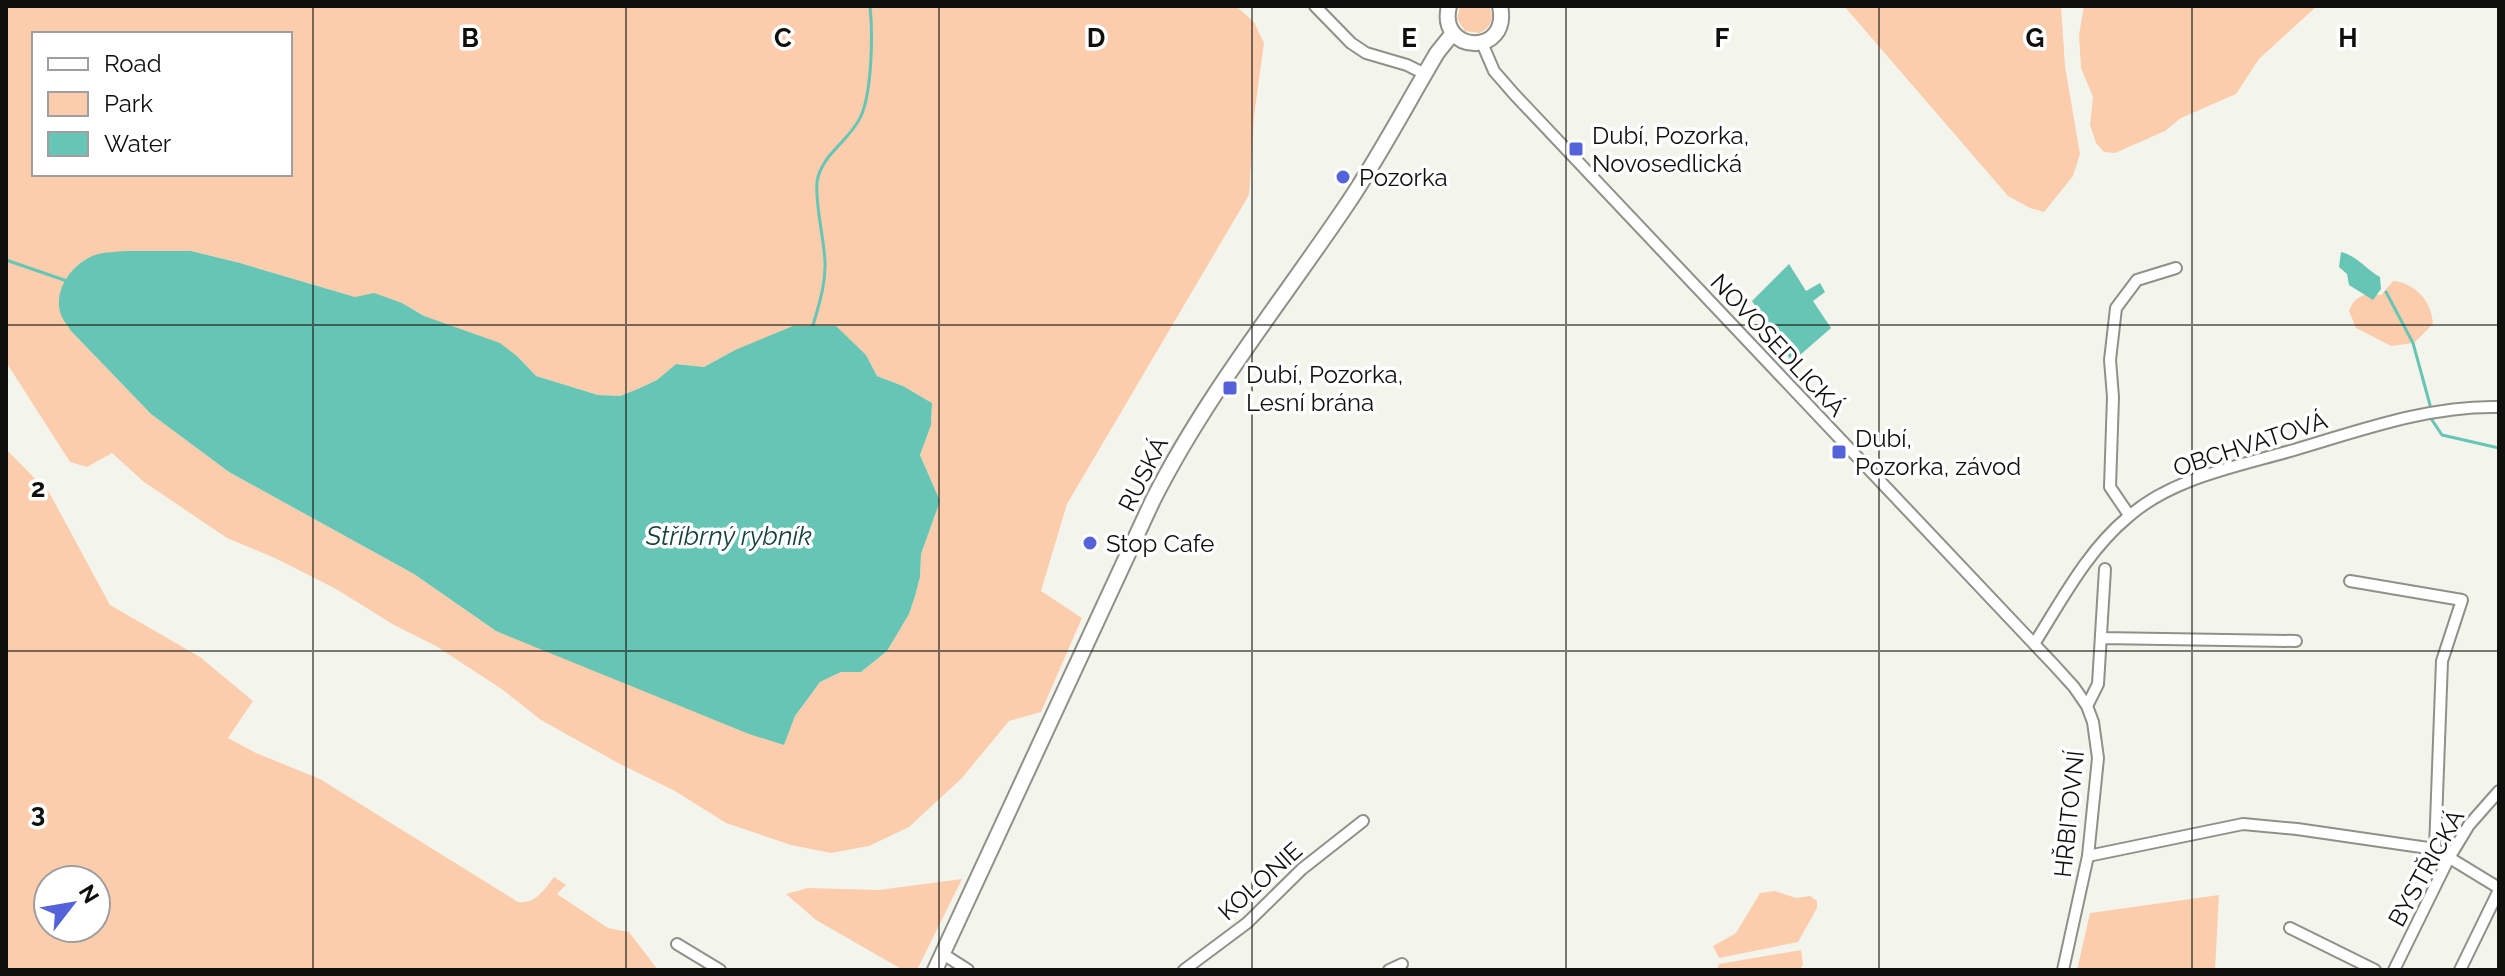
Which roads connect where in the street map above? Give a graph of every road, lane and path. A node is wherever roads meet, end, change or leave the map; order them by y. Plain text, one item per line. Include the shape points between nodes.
1 (1315, 6) edge
2 (1449, 6) edge
3 (1500, 6) edge
4 (1453, 33) junction
5 (1482, 43) junction
6 (1425, 74) junction
7 (2176, 268) dead end
8 (2499, 407) edge
9 (2129, 515) junction
10 (2105, 569) dead end
11 (2350, 581) dead end
12 (2101, 638) junction
13 (2296, 641) dead end
14 (2034, 644) junction
15 (2087, 706) junction
16 (2499, 791) edge
17 (1363, 821) dead end
18 (2435, 849) junction
19 (2088, 856) junction
20 (2449, 858) junction
21 (2499, 889) edge
22 (2290, 928) dead end
23 (677, 944) dead end
24 (943, 954) junction
25 (1402, 964) dead end
26 (720, 970) edge
27 (935, 970) edge
28 (968, 970) edge
29 (1184, 970) edge
30 (1389, 970) edge
31 (2063, 970) edge
32 (2375, 970) edge
33 (2394, 970) edge
34 (2460, 970) edge

1 - 6 street via 1366,53
2 - 4 main road
3 - 5 main road via 1500,28
4 - 5 main road via 1466,42
4 - 6 main road, RUSKÁ
5 - 14 street, NOVOSEDLICKÁ via 1497,75 1543,127
6 - 24 main road, RUSKÁ via 1350,200 1216,391 1169,468
7 - 9 street via 2137,280 2116,308 2110,360 2110,487
8 - 9 street, OBCHVATOVÁ via 2411,418 2209,475
9 - 14 street, OBCHVATOVÁ via 2087,560
10 - 12 street
11 - 18 street via 2462,600 2442,661
12 - 13 street
12 - 15 street via 2098,684
14 - 15 street, NOVOSEDLICKÁ
15 - 19 street, HŘBITOVNÍ via 2098,758
16 - 20 street, BYSTŘICKÁ
17 - 29 street, KOLONIE via 1302,869 1247,923
18 - 19 street via 2243,824
18 - 20 street
19 - 31 street, HŘBITOVNÍ
20 - 21 street
20 - 33 street, BYSTŘICKÁ
21 - 34 street
22 - 32 street
23 - 26 street
24 - 27 main road, RUSKÁ
24 - 28 street
25 - 30 street

